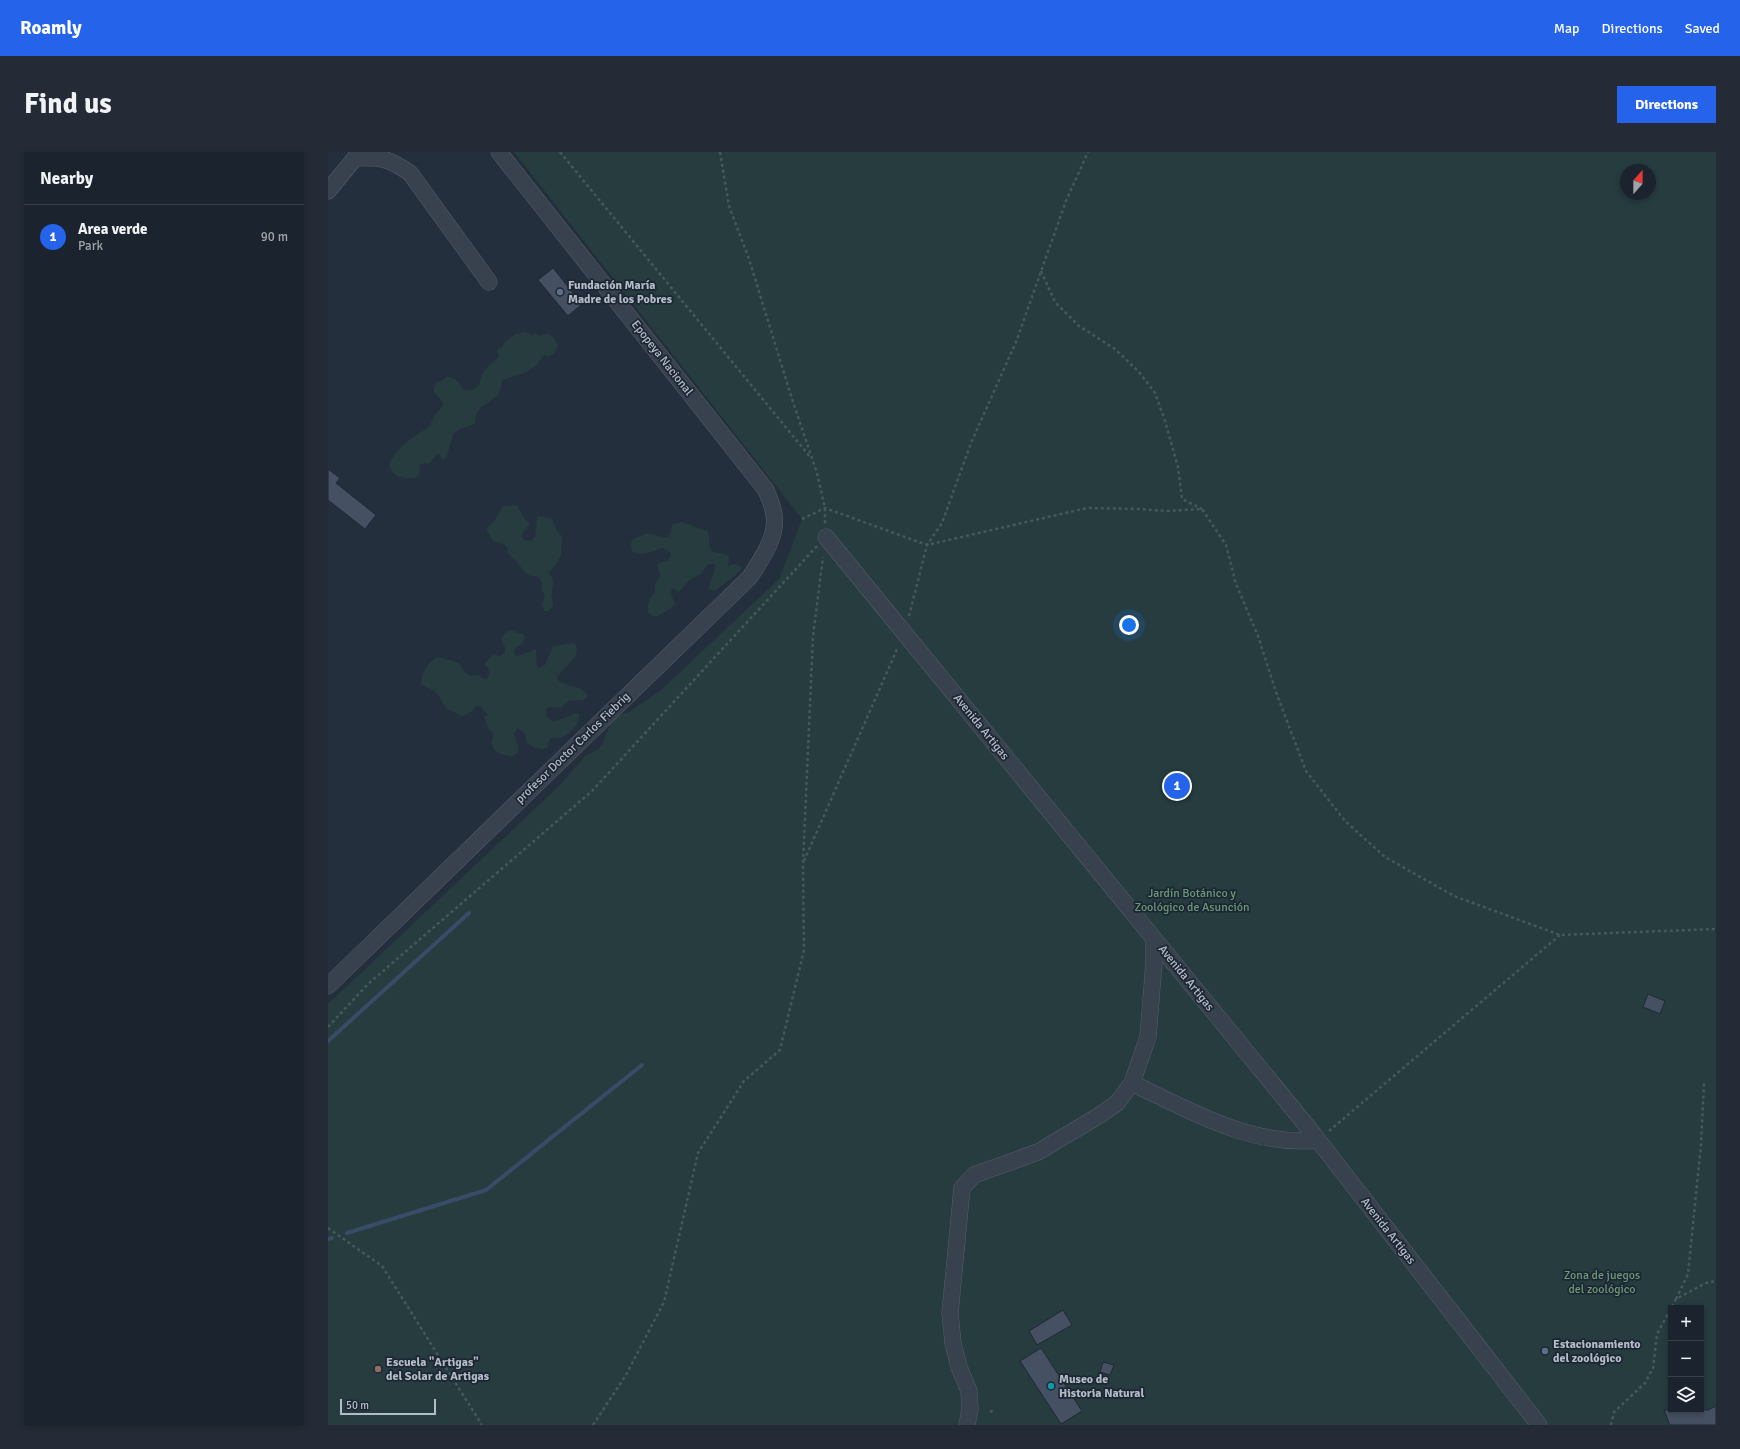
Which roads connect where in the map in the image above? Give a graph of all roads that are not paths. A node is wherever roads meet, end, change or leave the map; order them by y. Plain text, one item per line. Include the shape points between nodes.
1 (499, 152) edge
2 (357, 155) edge
3 (328, 191) edge
4 (489, 282) dead end
5 (766, 490) joint
6 (826, 537) road end
7 (1154, 939) junction
8 (328, 986) edge
9 (1132, 1083) junction
10 (1318, 1140) junction
11 (966, 1425) edge
12 (1538, 1425) edge

1 - 5 street, Epopeya Nacional
2 - 3 street
2 - 4 street via 393,162 410,173
5 - 8 street, profesor Doctor Carlos Fiebrig via 774,512 773,534 750,577
6 - 7 street, Avenida Artigas
7 - 9 street via 1148,1037
7 - 10 street, Avenida Artigas
9 - 10 street via 1207,1119 1253,1134 1298,1142
9 - 11 street via 1117,1103 1100,1115 1038,1152 974,1175 962,1188 950,1313 953,1343 969,1391 970,1409
10 - 12 street, Avenida Artigas

